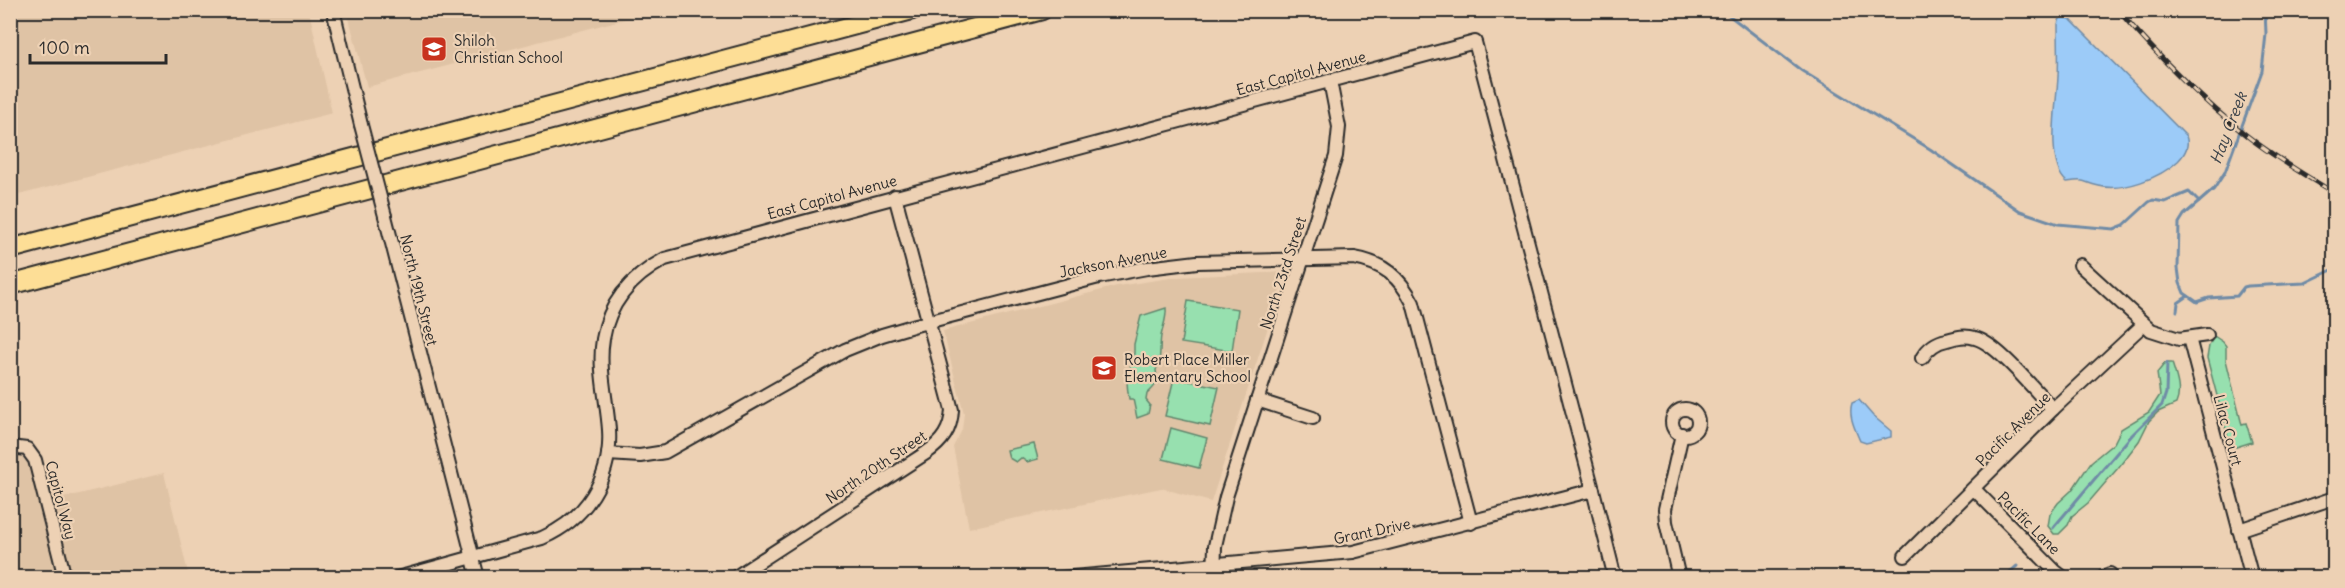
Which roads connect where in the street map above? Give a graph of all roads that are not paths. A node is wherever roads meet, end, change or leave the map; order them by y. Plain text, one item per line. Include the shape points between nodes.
1 (333, 10) edge
2 (912, 10) edge
3 (1042, 10) edge
4 (1330, 81) junction
5 (895, 196) junction
6 (10, 249) edge
7 (1303, 259) junction
8 (2080, 265) dead end
9 (10, 285) edge
10 (928, 322) junction
11 (2143, 325) junction
12 (2207, 335) dead end
13 (2189, 338) junction
14 (1922, 358) dead end
15 (1257, 400) junction
16 (2053, 409) junction
17 (1313, 418) dead end
18 (1682, 434) dead end
19 (10, 447) edge
20 (608, 454) junction
21 (1974, 489) junction
22 (1593, 490) junction
23 (2334, 498) edge
24 (1471, 523) junction
25 (2239, 530) junction
26 (472, 556) junction
27 (1905, 556) dead end
28 (1214, 571) edge
29 (65, 578) edge
30 (397, 578) edge
31 (478, 578) edge
32 (734, 578) edge
33 (1062, 578) edge
34 (1615, 578) edge
35 (1679, 578) edge
36 (2064, 578) edge
37 (2252, 578) edge

1 - 26 street, North 19th Street, bridge
2 - 6 highway
3 - 9 highway
4 - 5 street, East Capitol Avenue
4 - 7 street, North 23rd Street via 1338,117 1338,147
4 - 22 street, East Capitol Avenue via 1475,42
5 - 10 street, North 20th Street
5 - 20 street, East Capitol Avenue via 675,254 635,278 612,309 602,340
7 - 10 street, Jackson Avenue via 1197,262 1131,270
7 - 15 street, North 23rd Street
7 - 24 street, Jackson Avenue via 1354,258 1375,263 1392,274 1407,292
8 - 11 street
10 - 20 street, Jackson Avenue via 845,350 665,452 640,456
10 - 32 street, North 20th Street via 952,410 950,426 941,441
11 - 13 street via 2169,337
11 - 16 street, Pacific Avenue
12 - 13 street
13 - 25 street, Lilac Court
14 - 16 street via 1942,341 1966,336 1982,340
15 - 17 street
15 - 28 street, North 23rd Street via 1221,515
16 - 21 street, Pacific Avenue
18 - 35 street via 1665,509
19 - 29 street, Capitol Way via 27,449 35,460
20 - 26 street, East Capitol Avenue via 595,494 569,523 537,540
21 - 27 street, Pacific Avenue
21 - 36 street, Pacific Lane
22 - 24 street, Grant Drive
22 - 34 street
23 - 25 street
24 - 28 street, Grant Drive via 1353,552
25 - 37 street, Lilac Court
26 - 30 street, East Capitol Avenue
26 - 31 street, North 19th Street
28 - 33 street, Grant Drive

